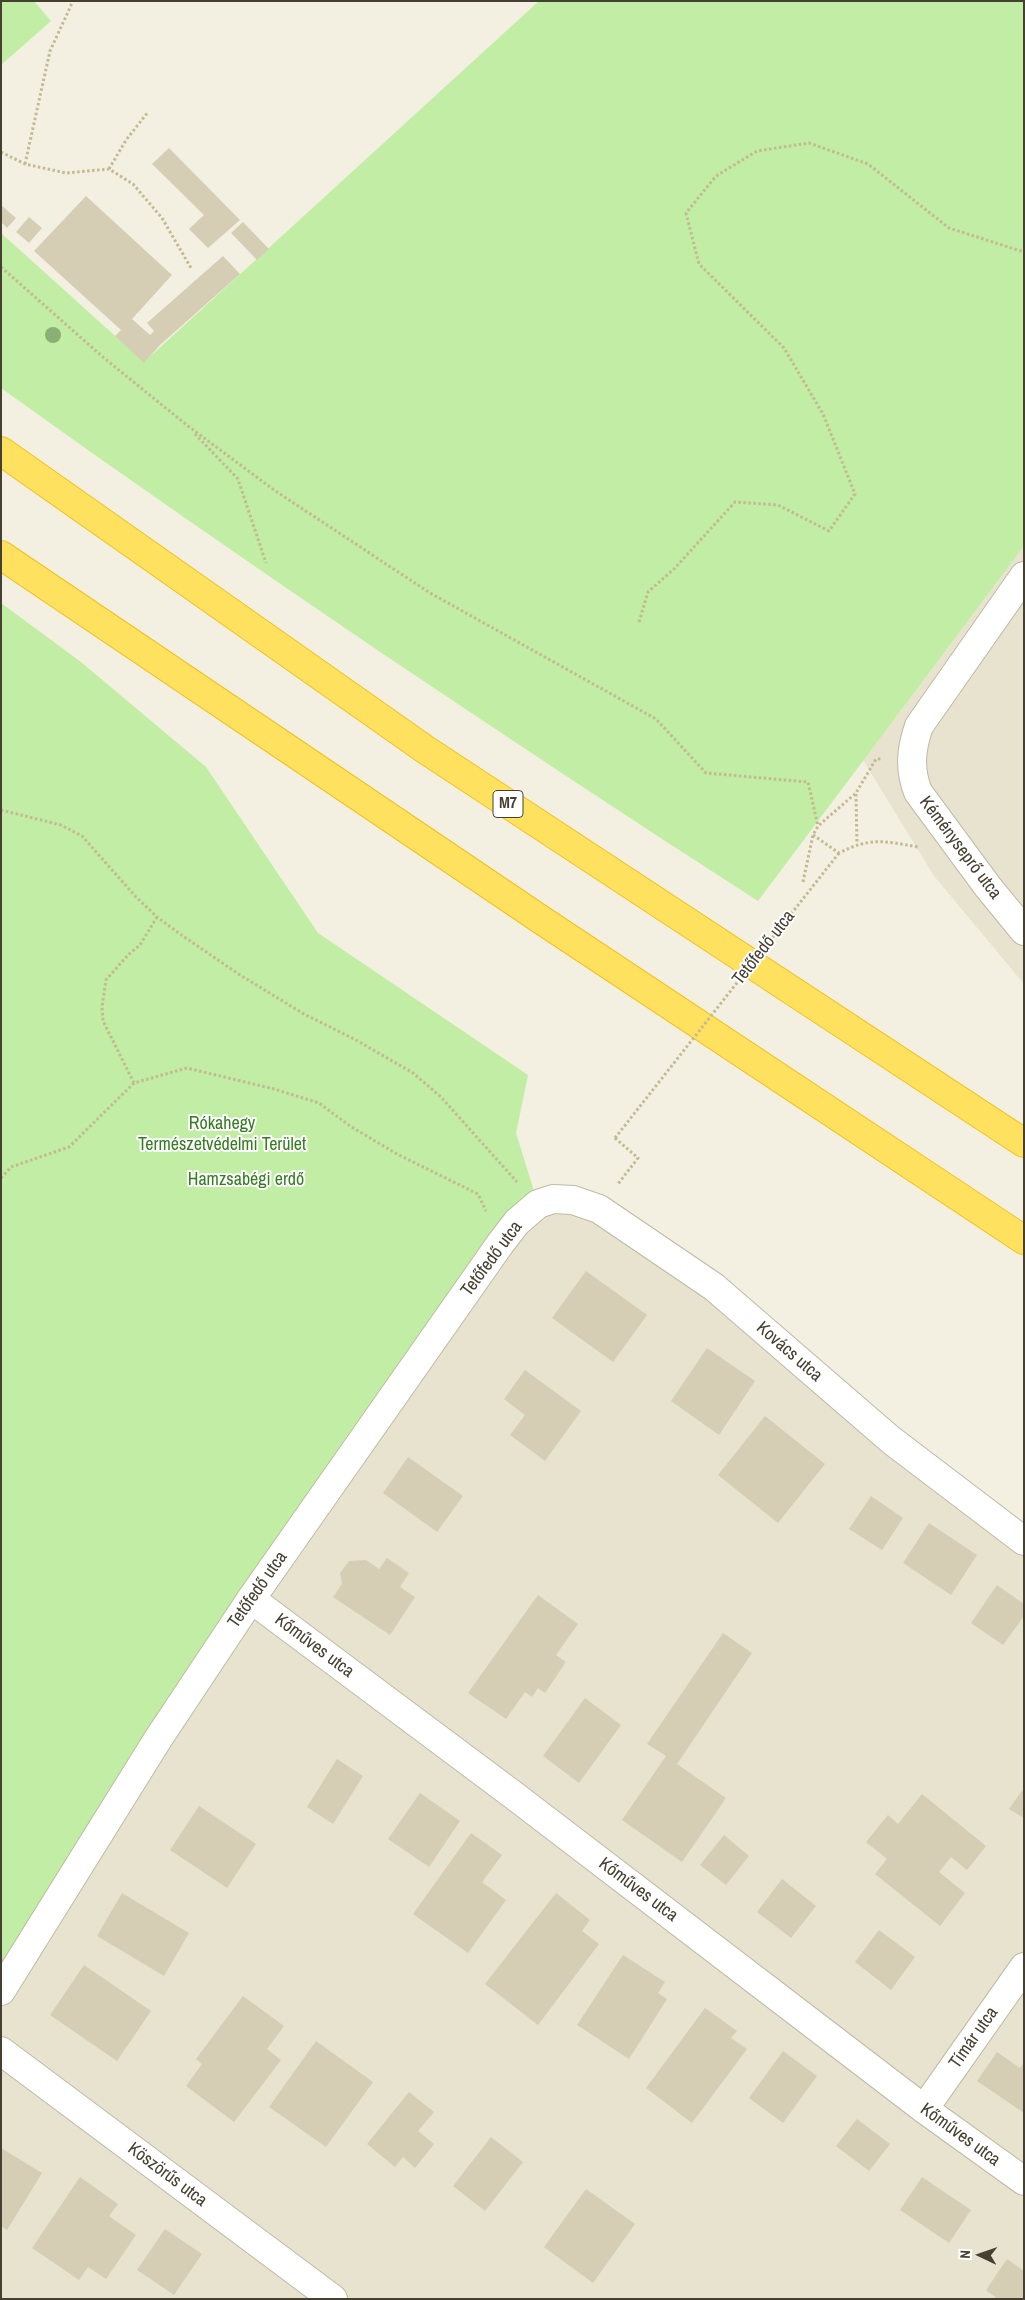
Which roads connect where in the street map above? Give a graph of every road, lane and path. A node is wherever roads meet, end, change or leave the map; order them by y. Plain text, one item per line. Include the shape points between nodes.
1 (73, 1) edge
2 (148, 112) dead end
3 (1, 152) edge
4 (25, 164) junction
5 (109, 169) junction
6 (1024, 252) edge
7 (1, 267) edge
8 (191, 268) dead end
9 (188, 426) junction
10 (1, 451) edge
11 (1, 555) edge
12 (266, 563) dead end
13 (1024, 576) edge
14 (639, 622) dead end
15 (912, 759) junction
16 (856, 793) junction
17 (1, 810) edge
18 (818, 826) junction
19 (813, 835) junction
20 (856, 844) junction
21 (924, 848) dead end
22 (839, 853) junction
23 (803, 882) dead end
24 (157, 917) junction
25 (1024, 931) edge
26 (134, 1083) junction
27 (1024, 1143) edge
28 (1, 1178) edge
29 (538, 1204) junction
30 (600, 1209) junction
31 (1024, 1240) edge
32 (500, 1244) junction
33 (1024, 1540) edge
34 (251, 1599) junction
35 (1024, 1967) edge
36 (1, 1991) edge
37 (1, 2051) edge
38 (924, 2109) junction
39 (1024, 2182) edge
40 (333, 2299) edge

1 - 4 path via 50,51
2 - 5 path
3 - 4 path
4 - 5 path via 66,173
5 - 8 path via 133,184 162,218
6 - 14 path via 949,228 868,164 809,143 757,151 716,176 686,213 699,264 784,348 823,414 855,494 829,531 778,505 735,502 674,569 648,592
7 - 9 path via 104,358
9 - 12 path via 238,479
9 - 18 path via 274,490 430,593 656,719 706,773 808,782
10 - 27 highway, M7 via 426,750
11 - 31 highway via 559,932
13 - 15 street via 919,726
15 - 16 path via 876,759
15 - 25 street, Kéményseprő utca via 912,776 918,792
16 - 18 path
16 - 20 path
17 - 24 path via 61,825 82,836
18 - 19 path
19 - 22 path
19 - 23 path
20 - 21 path via 881,840
20 - 22 path
22 - 30 path, Tetőfedő utca, bridge via 615,1138 638,1158
24 - 26 path via 140,945 106,980 102,1007 104,1021
24 - 29 path via 240,975 304,1014 413,1072 447,1103
26 - 28 path via 69,1147 11,1167
26 - 32 path via 187,1068 319,1103 396,1154 478,1194
29 - 30 street, Kovács utca via 553,1199 574,1200
29 - 32 street, Tetőfedő utca via 517,1222
30 - 33 street, Kovács utca via 714,1287 891,1440
32 - 34 street, Tetőfedő utca
34 - 36 street, Tetőfedő utca via 158,1739
34 - 38 street, Kőműves utca
35 - 38 street, Tímár utca
37 - 40 street, Köszörűs utca
38 - 39 street, Kőműves utca

